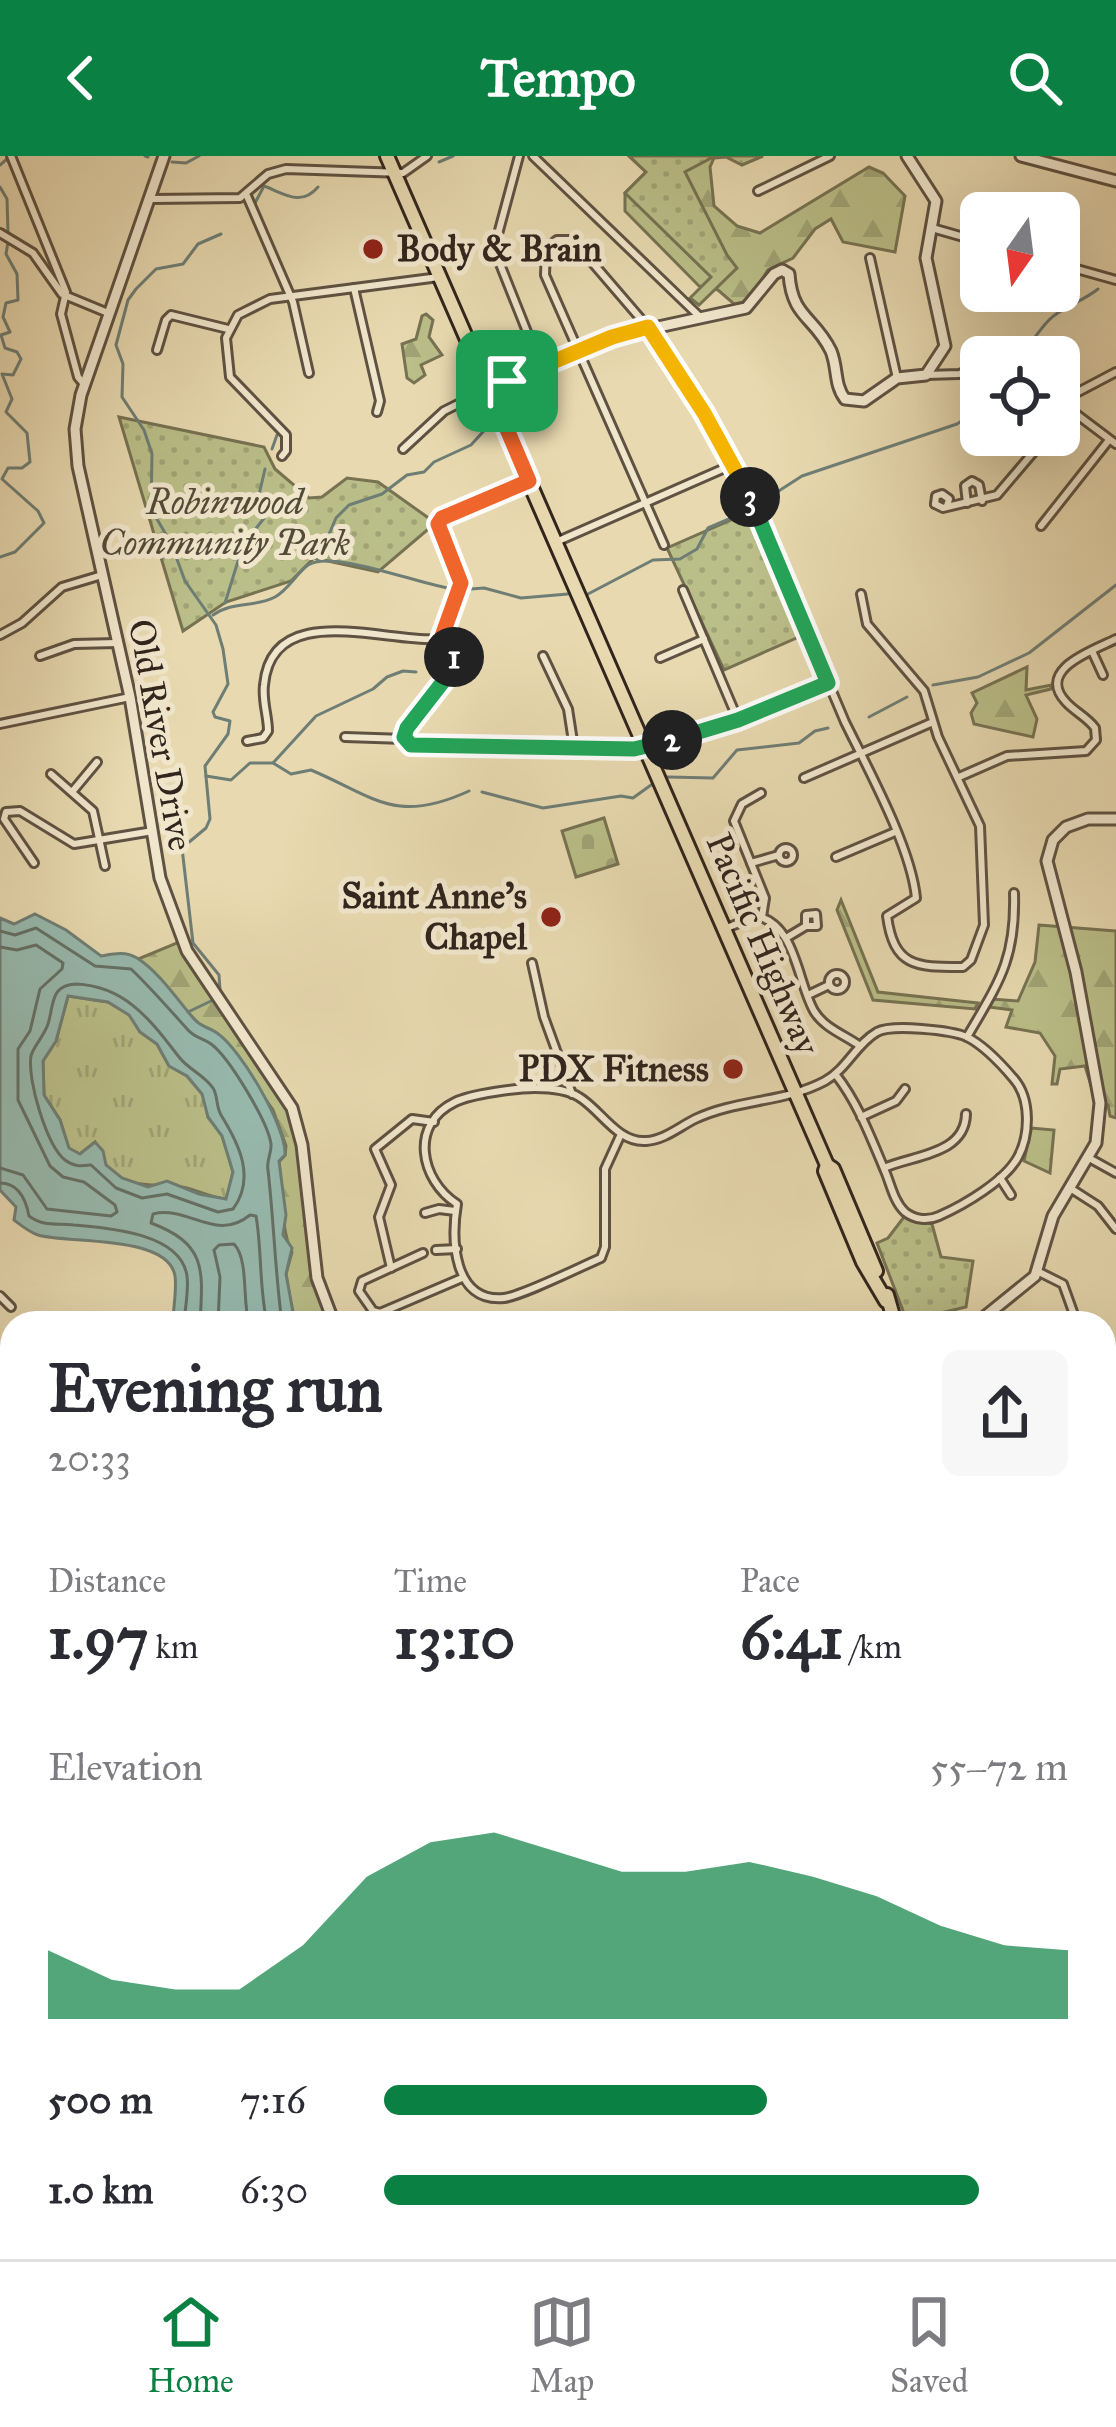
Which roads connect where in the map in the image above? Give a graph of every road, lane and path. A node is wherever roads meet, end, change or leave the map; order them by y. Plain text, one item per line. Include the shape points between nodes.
1 (11, 156) edge
2 (164, 156) edge
3 (387, 156) edge
4 (427, 156) edge
5 (519, 156) edge
6 (533, 156) edge
7 (830, 156) edge
8 (907, 156) edge
9 (1021, 156) edge
10 (394, 172) junction
11 (1116, 181) edge
12 (758, 191) dead end
13 (247, 196) junction
14 (151, 200) junction
15 (930, 227) junction
16 (0, 233) edge
17 (960, 236) edge
18 (870, 258) dead end
19 (1080, 270) edge
20 (440, 277) junction
21 (1116, 280) edge
22 (354, 288) junction
23 (65, 296) junction
24 (291, 297) junction
25 (108, 313) junction
26 (700, 317) junction
27 (648, 327) junction
28 (229, 329) junction
29 (157, 350) dead end
30 (579, 351) junction
31 (541, 367) junction
32 (1116, 372) edge
33 (309, 373) dead end
34 (960, 374) edge
35 (926, 375) junction
36 (897, 378) junction
37 (84, 384) junction
38 (490, 389) junction
39 (1080, 390) edge
40 (377, 412) dead end
41 (1080, 417) edge
42 (1112, 442) edge
43 (403, 449) dead end
44 (1031, 456) edge
45 (281, 457) dead end
46 (734, 464) junction
47 (529, 481) junction
48 (982, 501) junction
49 (967, 503) junction
50 (646, 504) junction
51 (947, 506) dead end
52 (1041, 526) dead end
53 (556, 542) junction
54 (664, 544) dead end
55 (102, 575) junction
56 (683, 590) dead end
57 (861, 594) dead end
58 (0, 635) edge
59 (441, 639) junction
60 (704, 639) junction
61 (1116, 639) edge
62 (118, 643) junction
63 (1092, 651) junction
64 (40, 656) dead end
65 (543, 656) dead end
66 (660, 658) dead end
67 (1103, 675) dead end
68 (828, 683) junction
69 (130, 697) junction
70 (738, 720) junction
71 (933, 722) junction
72 (0, 724) edge
73 (345, 737) dead end
74 (405, 740) junction
75 (248, 741) dead end
76 (574, 748) junction
77 (646, 748) junction
78 (863, 752) junction
79 (97, 762) dead end
80 (51, 774) dead end
81 (959, 777) junction
82 (804, 778) dead end
83 (72, 792) junction
84 (761, 793) dead end
85 (1116, 819) edge
86 (153, 831) junction
87 (895, 832) junction
88 (100, 840) junction
89 (779, 855) dead end
90 (836, 857) dead end
91 (34, 863) dead end
92 (751, 863) junction
93 (105, 866) dead end
94 (1014, 892) dead end
95 (762, 917) junction
96 (806, 926) dead end
97 (724, 929) junction
98 (786, 938) junction
99 (532, 963) dead end
100 (829, 985) dead end
101 (808, 994) junction
102 (967, 1037) junction
103 (860, 1046) junction
104 (836, 1075) junction
105 (905, 1089) dead end
106 (795, 1093) junction
107 (572, 1094) junction
108 (966, 1114) dead end
109 (861, 1117) junction
110 (434, 1122) junction
111 (621, 1134) junction
112 (1090, 1157) junction
113 (884, 1168) junction
114 (1116, 1173) edge
115 (1000, 1178) junction
116 (1070, 1188) junction
117 (1011, 1195) dead end
118 (455, 1211) junction
119 (425, 1213) dead end
120 (1116, 1229) edge
121 (457, 1249) junction
122 (436, 1250) dead end
123 (423, 1253) dead end
124 (391, 1268) junction
125 (1037, 1270) junction
126 (462, 1277) junction
127 (0, 1296) edge
128 (11, 1307) dead end
129 (329, 1311) edge
130 (375, 1311) edge
131 (382, 1311) edge
132 (891, 1311) edge
133 (992, 1311) edge
134 (1073, 1311) edge

1 - 23 street
2 - 14 street, Old River Drive
3 - 10 main road, Pacific Highway
4 - 10 street
5 - 31 street via 494,249
6 - 26 street
7 - 12 street
8 - 15 street via 936,198
9 - 11 street
10 - 13 street via 278,170
10 - 20 main road, Pacific Highway
13 - 14 street
13 - 24 street
14 - 25 street, Old River Drive
15 - 17 street
15 - 35 street via 926,258 945,339
16 - 23 street via 33,254
18 - 36 street
19 - 21 street
20 - 22 street
20 - 38 main road, Pacific Highway
22 - 24 street
22 - 40 street
23 - 25 street
23 - 37 street via 61,314
24 - 28 street via 248,308
24 - 33 street
25 - 37 street, Old River Drive
26 - 27 street
26 - 36 street via 746,308 784,270 793,303 832,354 843,397 864,401
27 - 30 street
27 - 30 street via 579,247 554,241 542,267
27 - 46 street
28 - 29 street via 171,315
28 - 45 street via 230,377 286,435
30 - 31 street
30 - 50 street
31 - 38 street
32 - 39 street
34 - 35 street
35 - 36 street
37 - 55 street, Old River Drive via 76,441
38 - 43 street via 445,410
38 - 47 main road, Pacific Highway
41 - 42 street
42 - 52 street
44 - 48 street
46 - 50 street
46 - 68 street
47 - 53 main road, Pacific Highway
47 - 59 street via 441,518 461,583
48 - 49 street
48 - 49 street via 972,482
49 - 51 street
50 - 53 street
50 - 54 street
53 - 77 main road, Pacific Highway
55 - 58 street via 62,586
55 - 62 street, Old River Drive
56 - 60 street
57 - 71 street via 865,621 921,685
59 - 74 street via 453,651 451,668
59 - 75 street via 300,635 269,662 268,731
60 - 66 street
60 - 70 street
61 - 63 street
62 - 64 street via 74,644
62 - 69 street, Old River Drive
63 - 67 street
63 - 81 street via 1064,666 1058,684 1095,728 1089,750 1007,755
65 - 76 street via 568,709
68 - 70 street
68 - 78 street
69 - 72 street
69 - 86 street, Old River Drive
70 - 77 street
71 - 78 street
71 - 81 street
73 - 74 street
74 - 76 street via 419,747
76 - 77 street
77 - 97 main road, Pacific Highway
78 - 82 street
78 - 87 street
79 - 83 street
80 - 83 street
81 - 87 street via 983,844 984,925 966,966 901,957 887,916 916,898
83 - 88 street via 93,811
84 - 92 street via 735,817
85 - 112 street via 1072,823 1048,856 1100,1103
86 - 88 street
86 - 129 street, Old River Drive via 156,863 190,957 292,1108 317,1278
87 - 90 street
88 - 91 street via 74,844 20,811 4,815
88 - 93 street
89 - 92 street
92 - 95 street via 765,898
94 - 102 street via 1015,934 1002,979
95 - 97 street
95 - 98 street
96 - 98 street
97 - 106 main road, Pacific Highway
98 - 101 street
99 - 107 street
100 - 101 street
101 - 103 street via 821,1020
102 - 103 street via 889,1028
102 - 115 street via 1025,1096 1023,1147
103 - 104 street
104 - 106 street
104 - 109 street
105 - 109 street
106 - 111 street via 719,1109 651,1141
106 - 132 main road, Pacific Highway
107 - 110 street via 534,1088 470,1096
107 - 111 street
108 - 113 street via 950,1144
109 - 113 street
110 - 118 street via 423,1157
110 - 124 street via 412,1119 375,1149 391,1185 379,1217
111 - 126 street via 605,1168 601,1258 501,1298
112 - 114 street
112 - 116 street
113 - 115 street via 900,1206 926,1220
115 - 117 street
116 - 120 street
116 - 125 street
118 - 119 street
118 - 121 street
121 - 122 street
121 - 126 street
123 - 124 street
124 - 130 street via 359,1285
125 - 133 street
125 - 134 street via 1064,1284
126 - 131 street
127 - 128 street

